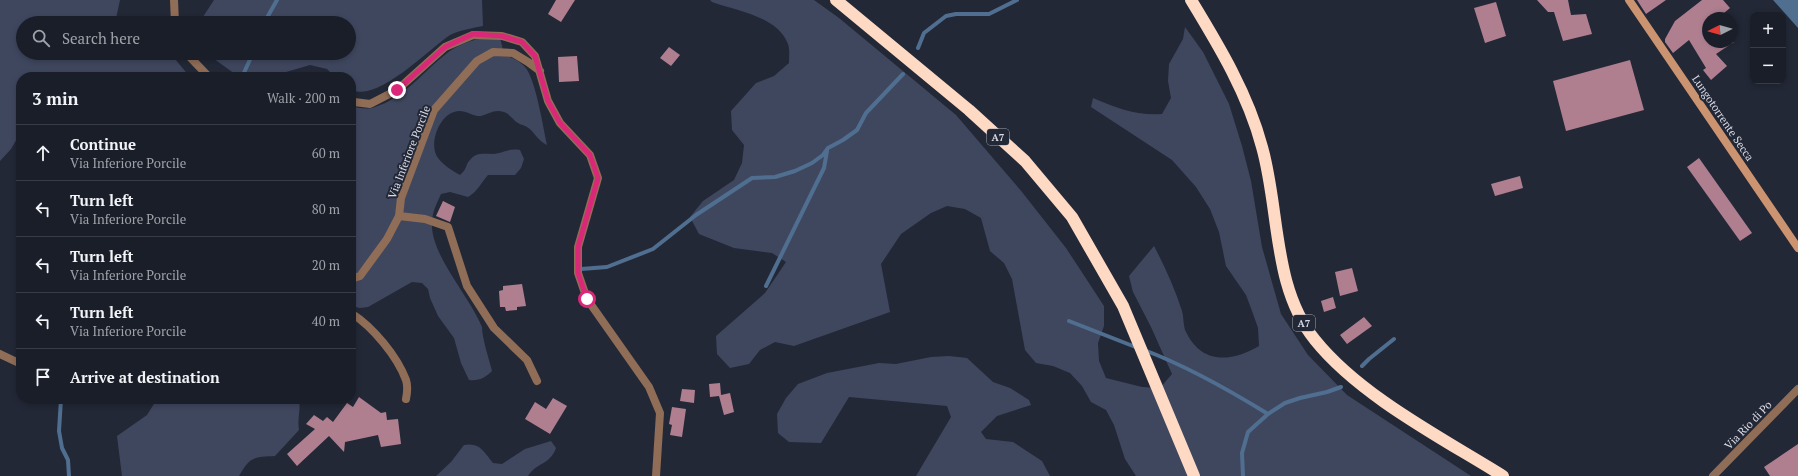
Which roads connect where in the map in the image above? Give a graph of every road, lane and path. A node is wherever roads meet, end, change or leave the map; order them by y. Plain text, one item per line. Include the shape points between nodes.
1 (174, 0) edge
2 (836, 0) edge
3 (1191, 0) edge
4 (1629, 0) edge
5 (175, 16) edge
6 (193, 60) edge
7 (540, 71) junction
8 (205, 72) edge
9 (356, 102) edge
10 (399, 216) junction
11 (1798, 248) edge
12 (356, 277) edge
13 (356, 316) edge
14 (0, 354) edge
15 (16, 362) edge
16 (537, 381) dead end
17 (1798, 389) edge
18 (406, 399) dead end
19 (656, 476) edge
20 (1194, 476) edge
21 (1503, 476) edge
22 (1713, 476) edge

1 - 5 street
2 - 20 highway, A7 via 969,110 1025,161 1072,217 1123,306
3 - 21 highway, A7 via 1236,80 1256,125 1267,164 1287,282 1299,313 1314,339 1333,360 1368,390
4 - 11 main road, Lungotorrente Secca
6 - 8 street
7 - 9 street via 535,56 522,42 502,36 473,34 445,47 397,90 370,104
7 - 10 street, Via Inferiore Porcile via 513,54 493,52 477,61 434,110 401,198
7 - 19 street via 548,101 560,123 590,155 598,178 578,247 578,273 587,299 649,387 660,413
10 - 12 street, Via Inferiore Porcile via 387,239 360,276
10 - 16 street, Via Inferiore Porcile via 425,219 448,227 467,286 494,328 527,360
13 - 18 street via 386,346 407,382
14 - 15 street
17 - 22 street, Via Rio di Po

